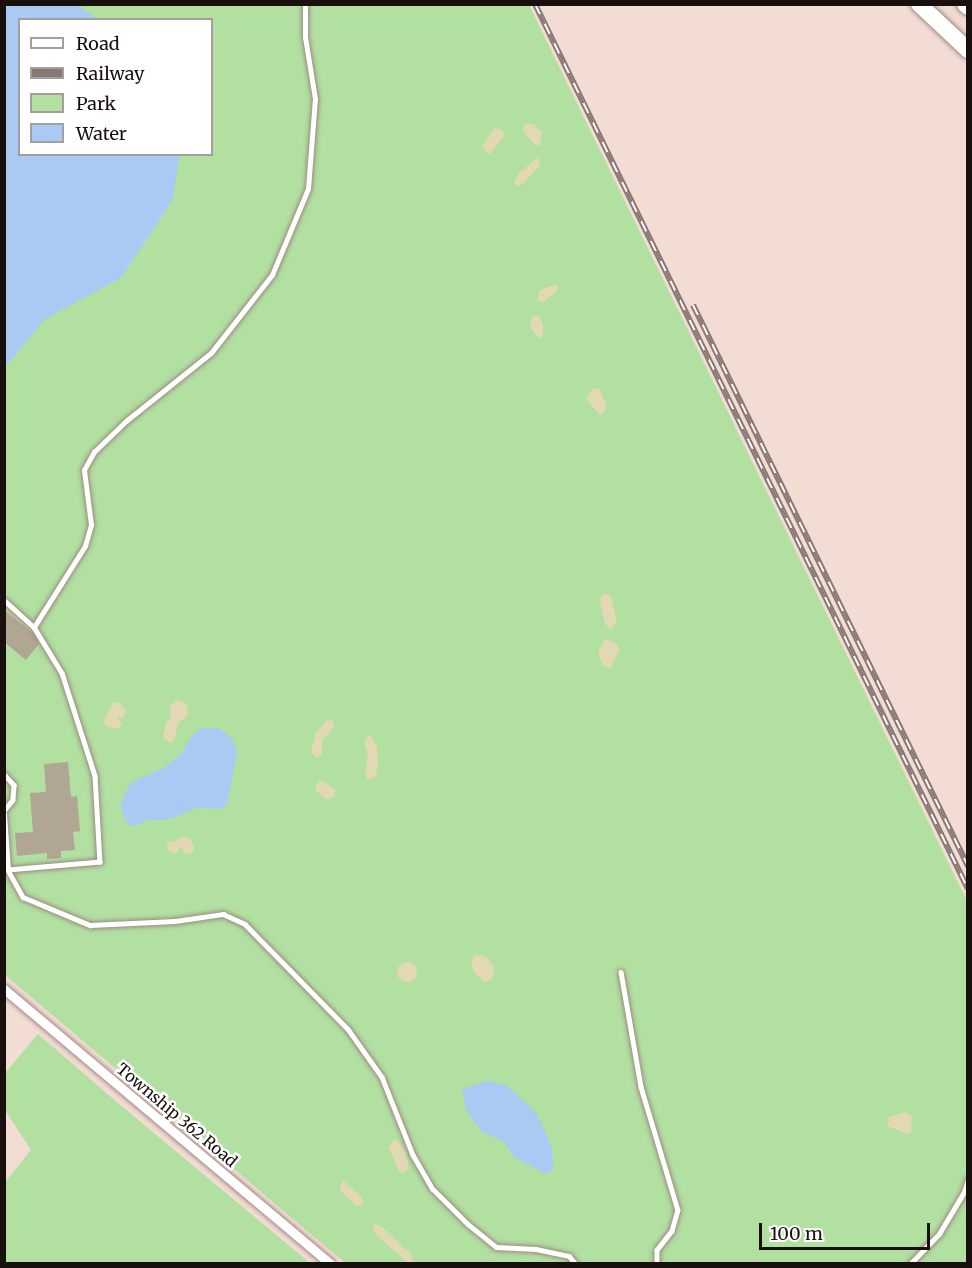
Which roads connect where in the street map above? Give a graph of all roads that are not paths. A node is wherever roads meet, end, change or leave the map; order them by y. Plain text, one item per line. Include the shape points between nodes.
1 (304, 4) edge
2 (919, 4) edge
3 (928, 4) edge
4 (968, 39) edge
5 (968, 50) edge
6 (4, 600) edge
7 (34, 627) junction
8 (4, 774) edge
9 (4, 812) edge
10 (8, 870) junction
11 (621, 972) dead end
12 (4, 989) edge
13 (968, 1180) edge
14 (330, 1263) edge
15 (576, 1263) edge
16 (657, 1263) edge
17 (910, 1263) edge

1 - 7 lane via 315,99 308,189 272,275 212,353 126,421 94,452 84,470 91,525 85,546
2 - 5 highway
3 - 4 highway
6 - 7 lane
7 - 10 lane via 62,673 95,776 100,862
8 - 9 lane via 14,785 13,800
9 - 10 lane
10 - 15 lane via 23,897 90,925 223,915 245,924 348,1029 382,1077 413,1155 434,1190 496,1247 536,1249 569,1256
11 - 16 lane via 641,1087 678,1210 672,1231 657,1250
12 - 14 street, Township 362 Road
13 - 17 lane via 939,1234

